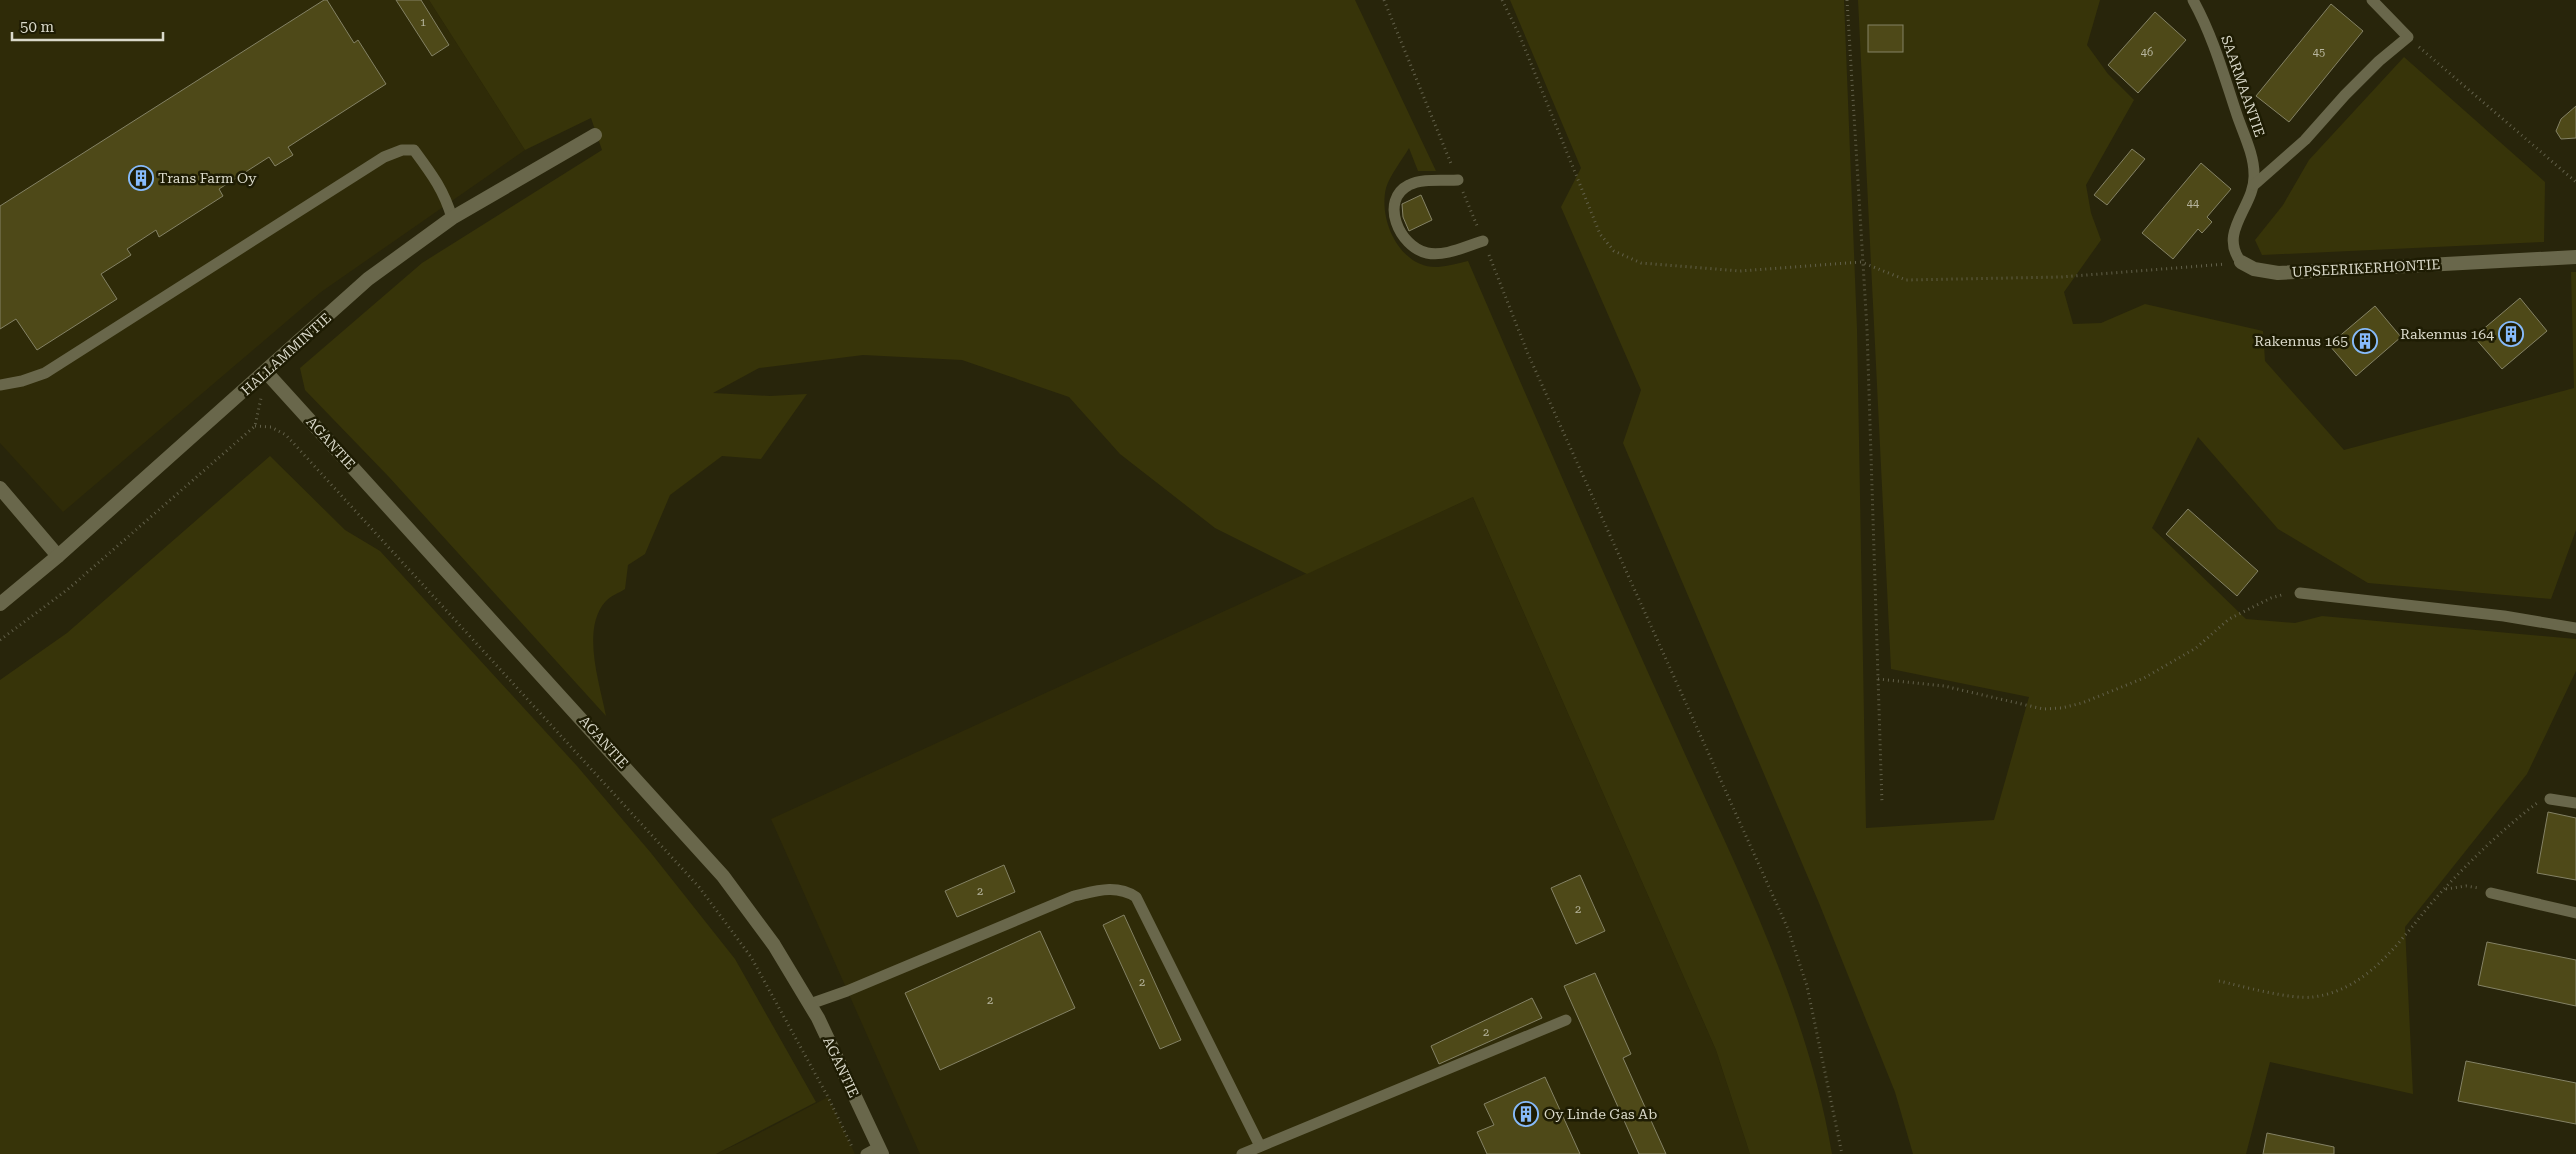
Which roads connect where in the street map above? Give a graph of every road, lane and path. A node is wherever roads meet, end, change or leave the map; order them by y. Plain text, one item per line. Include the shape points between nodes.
1 (1384, 0) edge
2 (1502, 0) edge
3 (1847, 0) edge
4 (2193, 0) edge
5 (2372, 0) edge
6 (2408, 37) junction
7 (594, 136) dead end
8 (1458, 180) junction
9 (2576, 182) edge
10 (2254, 185) junction
11 (452, 218) junction
12 (1483, 241) junction
13 (2576, 257) edge
14 (1861, 262) junction
15 (2242, 262) junction
16 (266, 372) junction
17 (0, 385) edge
18 (256, 426) junction
19 (0, 488) edge
20 (58, 556) junction
21 (2300, 593) joint
22 (0, 604) edge
23 (2576, 628) edge
24 (0, 640) edge
25 (1878, 679) junction
26 (2550, 799) joint
27 (2576, 803) edge
28 (1882, 804) dead end
29 (2444, 890) junction
30 (2491, 893) joint
31 (2576, 913) edge
32 (2219, 982) dead end
33 (810, 1004) junction
34 (1566, 1020) dead end
35 (1260, 1146) junction
36 (876, 1152) edge
37 (855, 1154) edge
38 (1242, 1154) edge
39 (1842, 1154) edge

1 - 8 path
2 - 14 path via 1519,34 1591,215 1600,234 1614,251 1641,263 1740,271
3 - 14 path
4 - 10 lane, SAARMAANTIE via 2209,32 2253,162
5 - 6 lane
6 - 9 path
6 - 10 lane via 2345,94 2305,140
7 - 11 street, HALLAMMINTIE
8 - 12 path
8 - 12 lane via 1418,182 1404,188 1397,195 1393,207 1398,224 1410,242 1428,253 1448,252
10 - 15 lane via 2233,230 2233,247
11 - 16 street, HALLAMMINTIE via 368,279
11 - 17 lane via 445,195 434,177 414,150 402,150 384,157 45,373
12 - 39 path via 1528,354 1788,929 1807,986
13 - 15 street, UPSEERIKERHONTIE via 2278,273 2254,269
14 - 15 path via 1906,280 2062,277
14 - 25 path via 1867,339
16 - 18 path
16 - 20 street, HALLAMMINTIE
16 - 33 street, AGANTIE via 718,869 774,945
18 - 24 path via 67,590
18 - 37 path via 271,427 286,435 699,887 751,957 828,1097
19 - 20 street
20 - 22 street, HALLAMMINTIE
21 - 23 lane via 2504,616
21 - 25 path via 2271,598 2229,619 2196,648 2144,678 2062,708 2042,710 1944,686
25 - 28 path
26 - 27 lane
26 - 29 path via 2537,803 2526,812
29 - 30 path via 2466,886
29 - 32 path via 2394,950 2370,971 2328,994 2299,997
30 - 31 lane
33 - 35 lane via 1074,896 1104,889 1125,890 1136,897
33 - 36 street, AGANTIE
34 - 35 lane
35 - 38 lane

